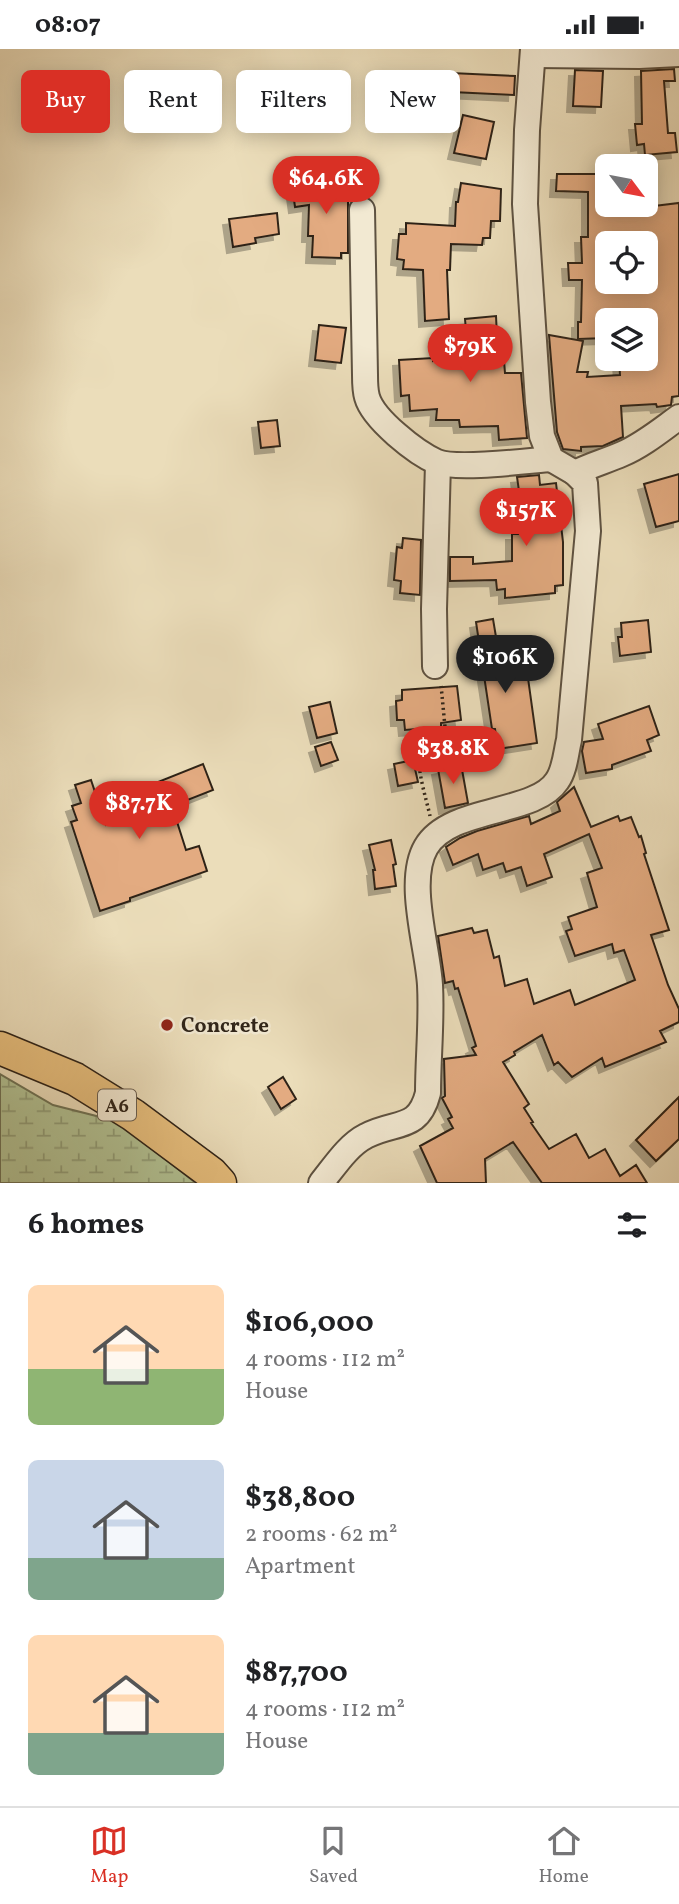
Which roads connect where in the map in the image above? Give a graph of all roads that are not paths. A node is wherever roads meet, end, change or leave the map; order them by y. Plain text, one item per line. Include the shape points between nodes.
1 (533, 52) edge
2 (679, 54) edge
3 (362, 210) dead end
4 (679, 417) edge
5 (551, 459) junction
6 (438, 463) junction
7 (575, 473) junction
8 (435, 666) road end
9 (0, 1048) edge
10 (220, 1183) edge
11 (321, 1183) edge

1 - 2 street
1 - 5 street via 525,204 538,402 542,436
3 - 6 street via 367,398 390,429
4 - 7 street via 622,454
5 - 6 street
5 - 7 street
6 - 8 street
7 - 11 street via 585,484 588,531 569,740 558,781 530,800 454,824 425,848 419,880 430,984 424,1108 417,1118 364,1136
9 - 10 main road, A6 via 75,1079 132,1115

